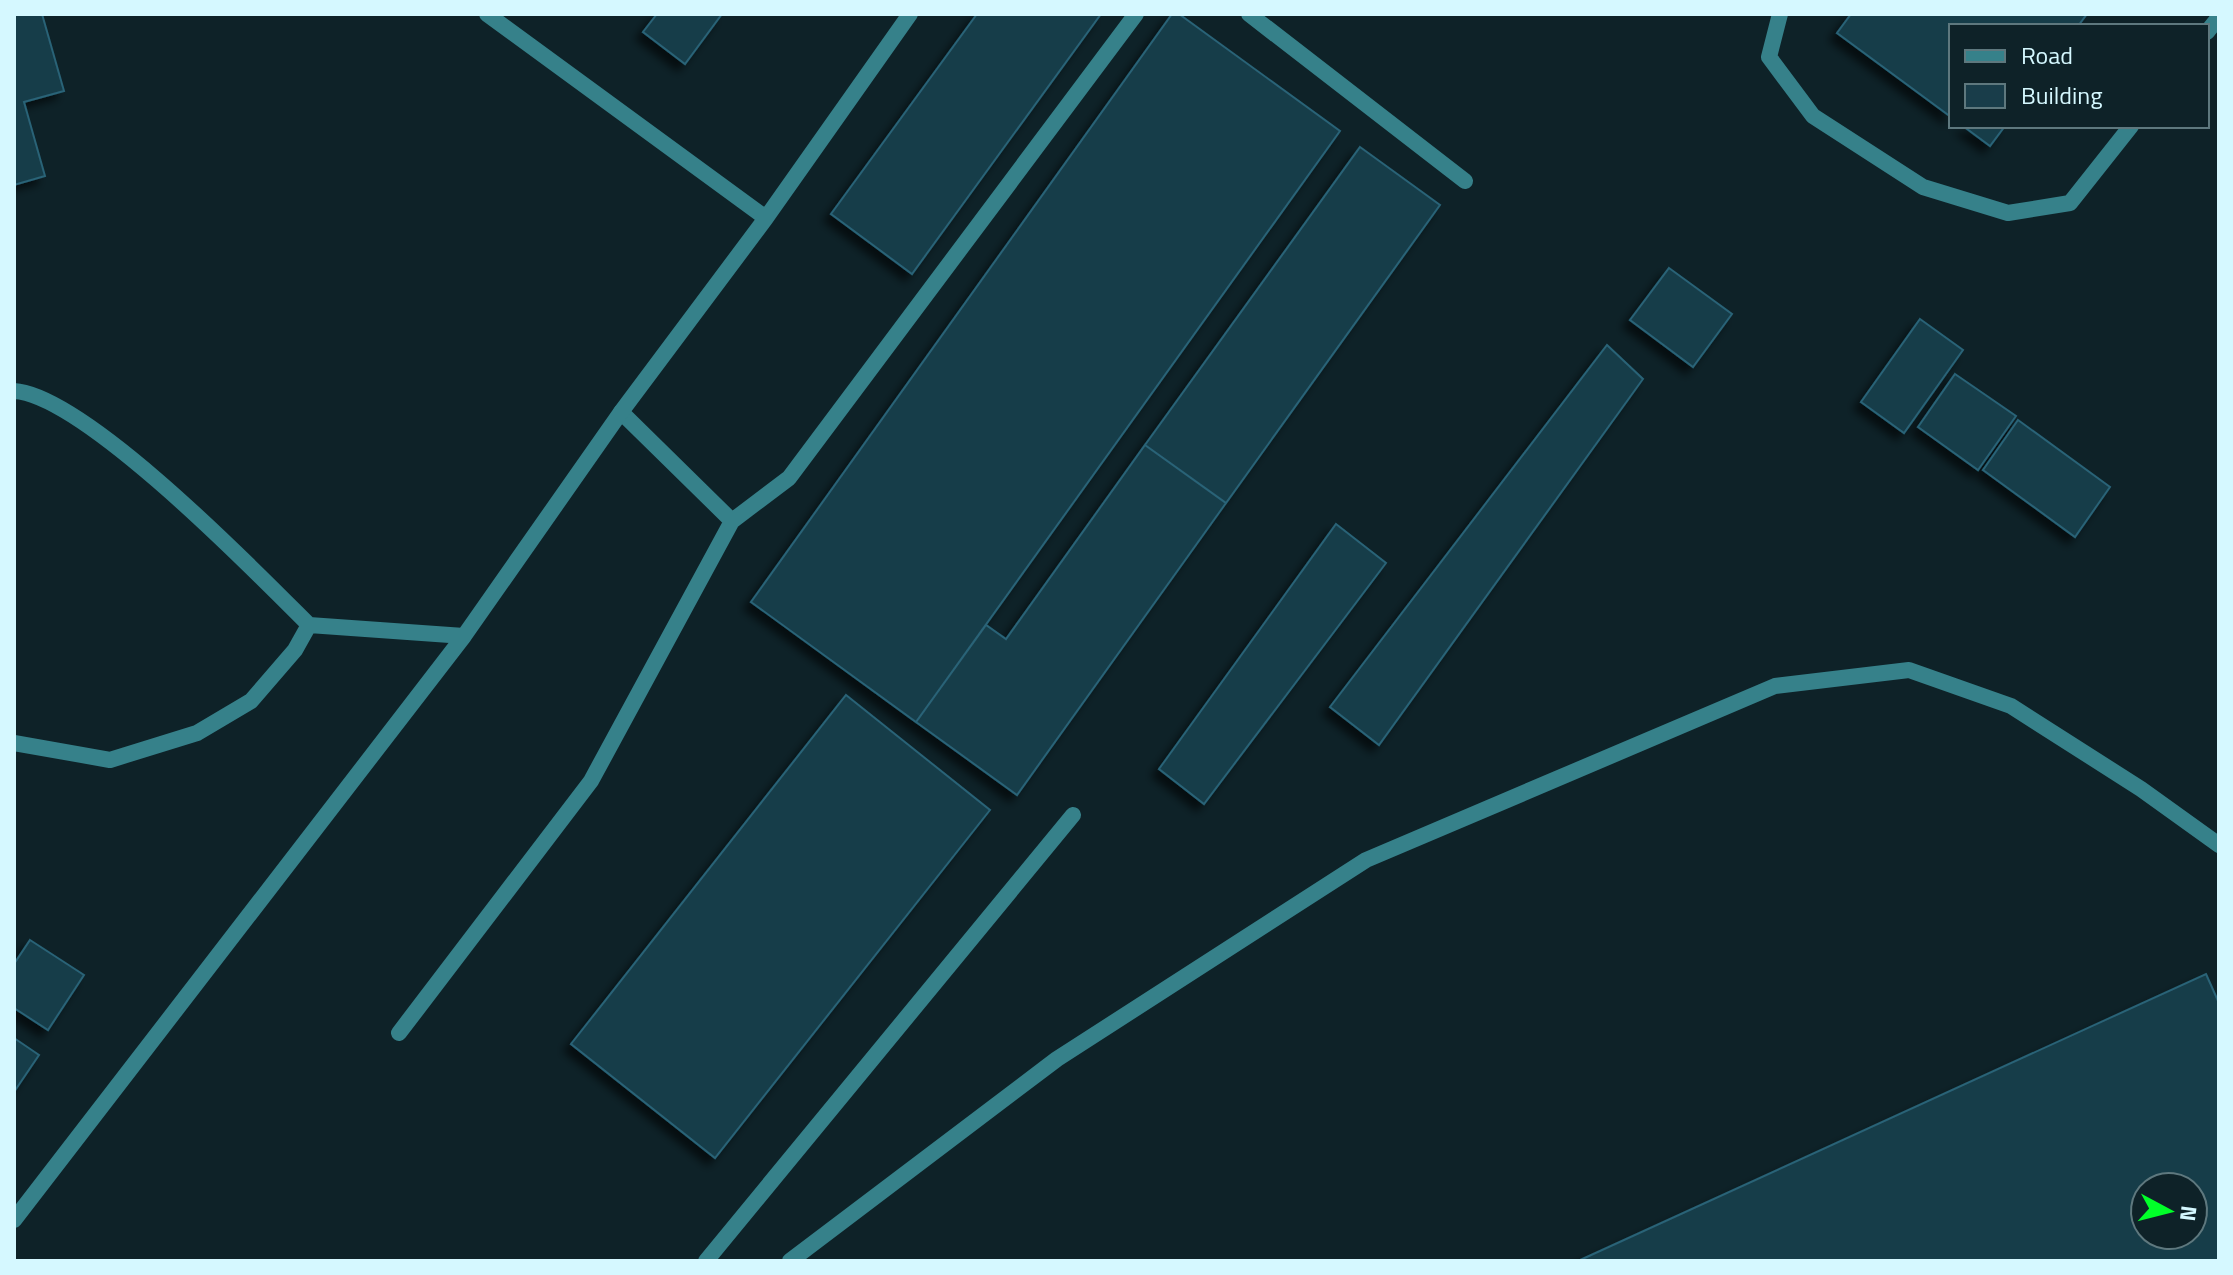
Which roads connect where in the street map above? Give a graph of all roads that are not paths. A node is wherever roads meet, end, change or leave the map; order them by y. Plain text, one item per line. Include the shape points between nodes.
1 (487, 14) edge
2 (910, 14) edge
3 (1136, 14) edge
4 (1249, 14) edge
5 (1780, 14) edge
6 (2129, 128) edge
7 (1465, 181) dead end
8 (766, 218) junction
9 (14, 391) edge
10 (621, 412) junction
11 (732, 521) junction
12 (309, 625) junction
13 (464, 636) junction
14 (14, 743) edge
15 (1073, 815) dead end
16 (2219, 845) edge
17 (399, 1033) dead end
18 (14, 1220) edge
19 (706, 1261) edge
20 (790, 1261) edge

1 - 8 street
2 - 8 street
3 - 11 street via 789,478
4 - 7 street
5 - 6 street via 1769,57 1813,116 1923,187 2008,213 2070,203
8 - 10 street
9 - 12 street via 25,391 82,419 226,542
10 - 11 street
10 - 13 street
11 - 17 street via 591,781
12 - 13 street
12 - 14 street via 295,650 251,701 197,733 110,760
13 - 18 street
15 - 19 street
16 - 20 street via 2011,706 1909,670 1775,686 1366,860 1057,1059

